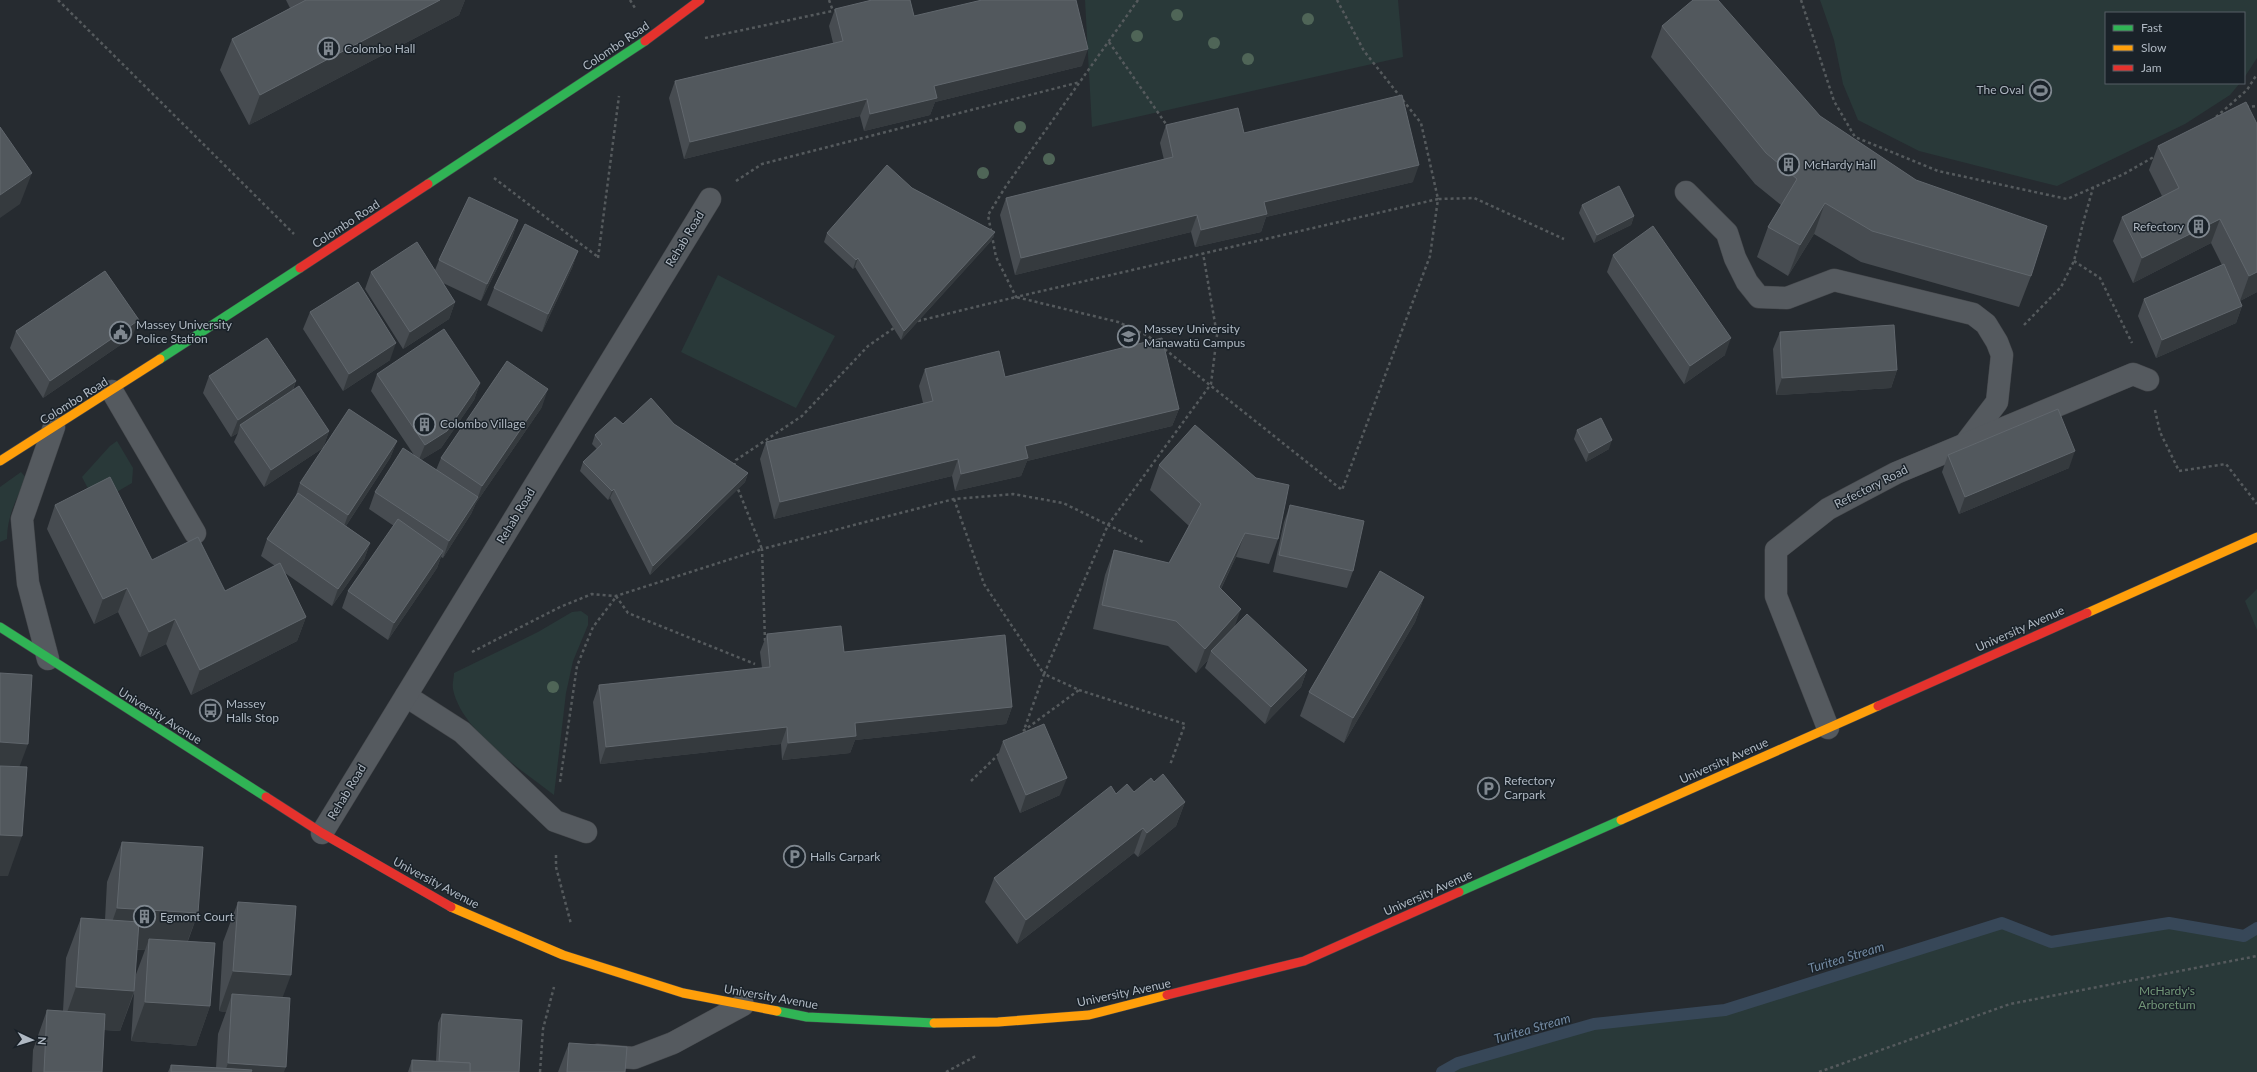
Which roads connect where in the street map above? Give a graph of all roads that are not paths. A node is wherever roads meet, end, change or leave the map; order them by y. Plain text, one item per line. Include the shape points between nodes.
1 (700, 0) edge
2 (1686, 192) dead end
3 (710, 199) road end
4 (2148, 380) road end
5 (112, 392) junction
6 (54, 427) junction
7 (1965, 445) junction
8 (0, 461) edge
9 (194, 533) dead end
10 (2257, 537) edge
11 (0, 628) edge
12 (48, 659) junction
13 (406, 696) junction
14 (1828, 728) junction
15 (586, 832) dead end
16 (322, 833) junction
17 (743, 1005) junction
18 (583, 1054) edge

1 - 5 street, Colombo Road via 650,38
2 - 7 street via 1727,233 1735,258 1747,282 1760,297 1788,298 1834,280 1973,314 1986,324 2002,355 1997,402
3 - 13 street, Rehab Road
4 - 7 street, Refectory Road via 2133,374
5 - 6 street, Colombo Road
5 - 9 street
6 - 8 street, Colombo Road
6 - 12 street via 22,518 28,583
7 - 14 street, Refectory Road via 1896,473 1828,509 1776,550 1776,596
10 - 14 street, University Avenue
11 - 12 street, University Avenue
12 - 16 street, University Avenue
13 - 15 street via 462,732 555,822
13 - 16 street, Rehab Road
14 - 17 street, University Avenue via 1304,961 1142,1003 1090,1015 998,1022 909,1023 806,1017
16 - 17 street, University Avenue via 456,910 563,955 684,993
17 - 18 street via 673,1043 634,1058

